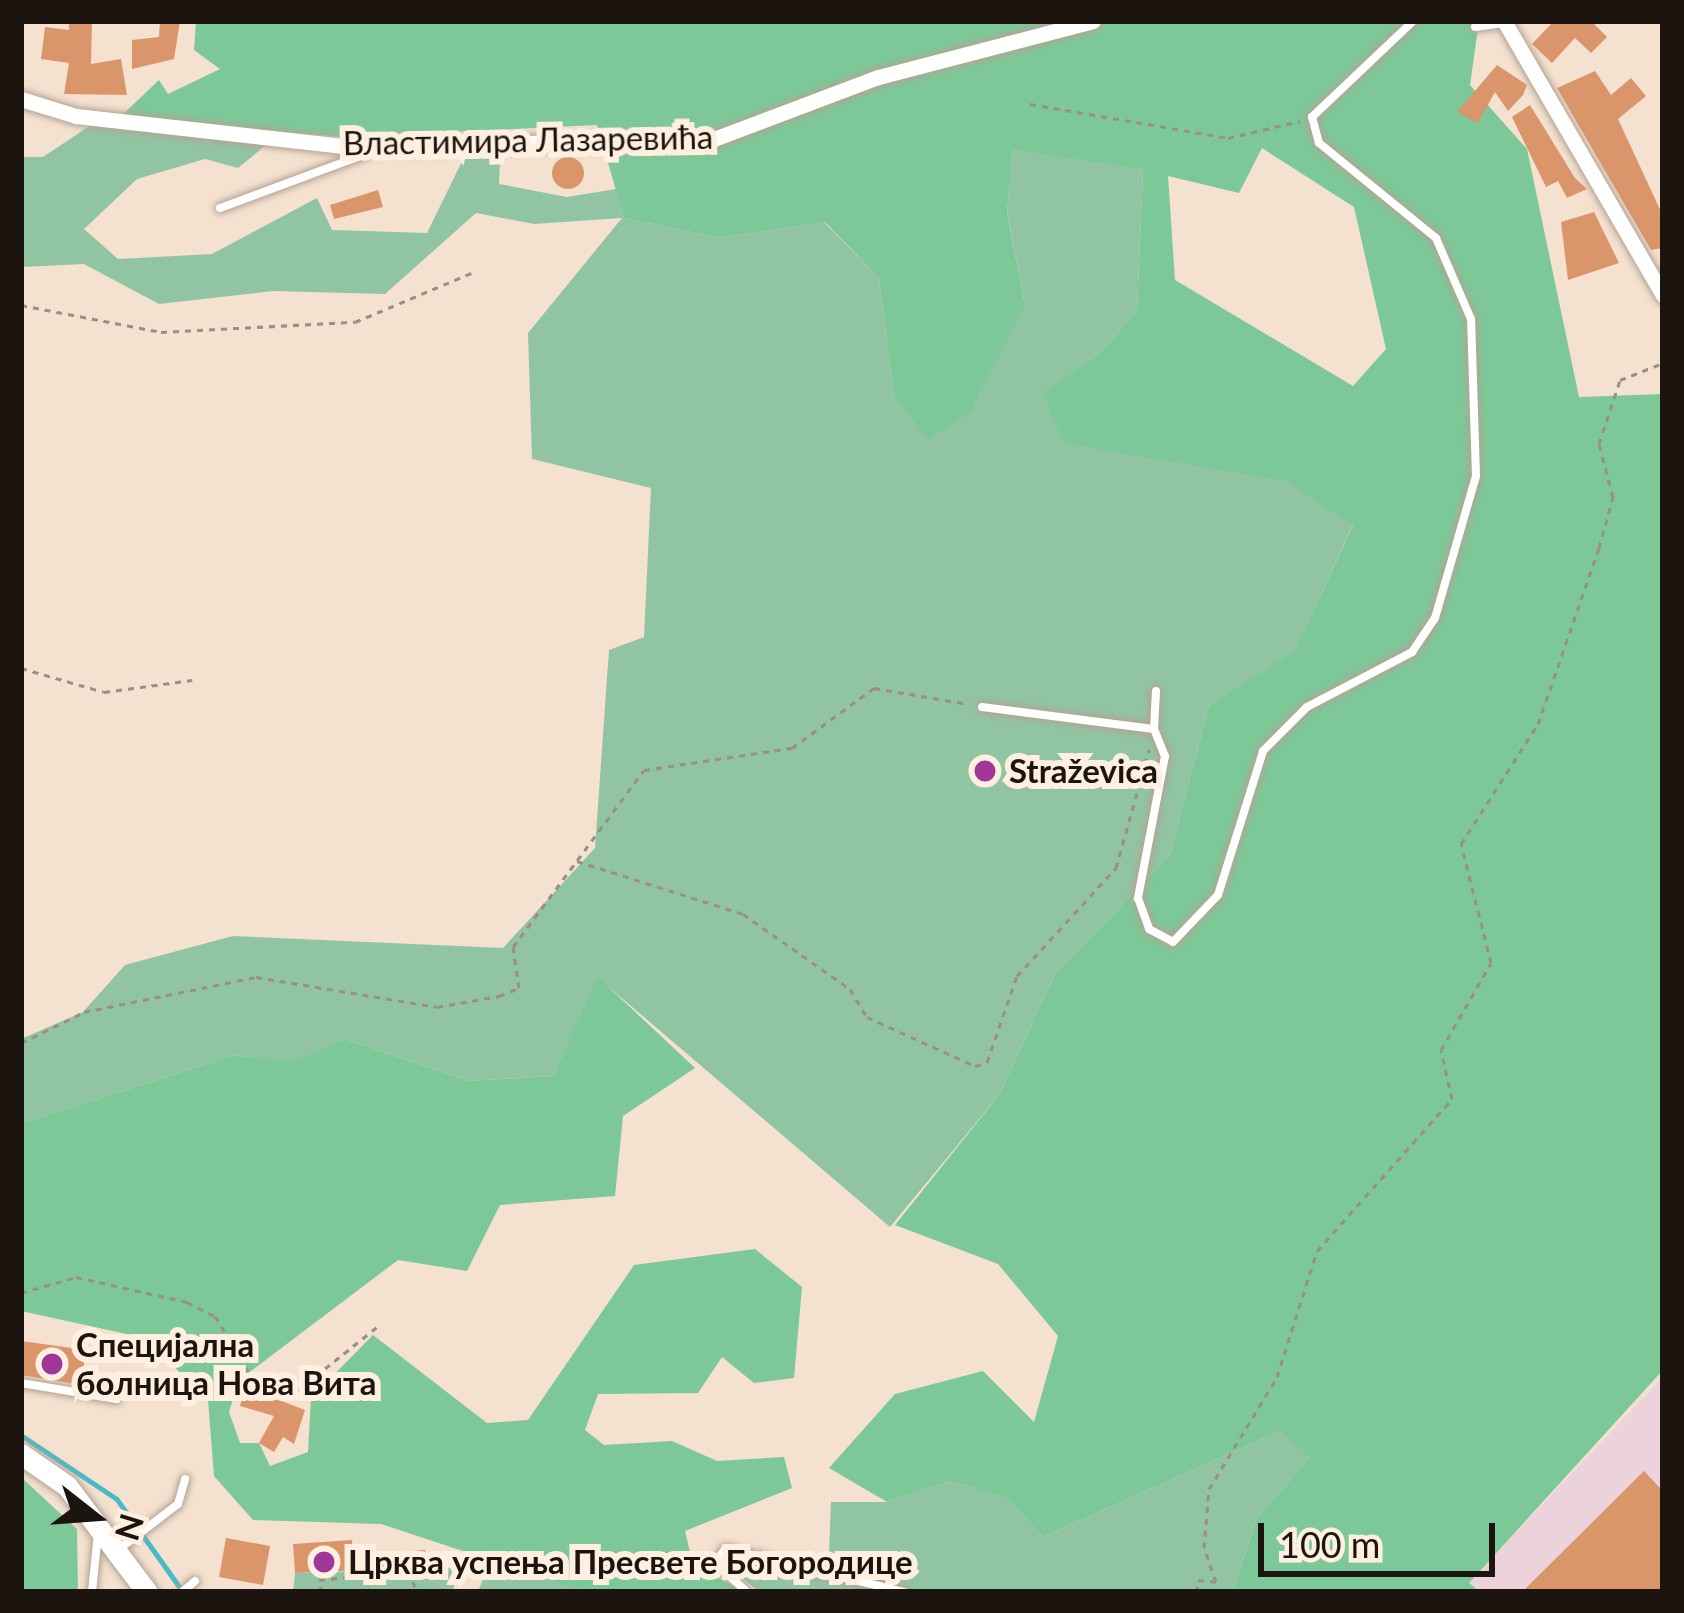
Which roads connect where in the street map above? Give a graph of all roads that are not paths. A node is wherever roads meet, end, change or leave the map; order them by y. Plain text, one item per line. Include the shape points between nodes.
1 (1093, 21) edge
2 (1413, 21) edge
3 (1504, 22) edge
4 (1475, 27) dead end
5 (21, 99) edge
6 (382, 147) junction
7 (220, 208) dead end
8 (1663, 295) edge
9 (1156, 691) dead end
10 (982, 707) road end
11 (1154, 729) junction
12 (21, 1383) edge
13 (117, 1399) dead end
14 (21, 1454) edge
15 (185, 1479) dead end
16 (100, 1526) junction
17 (125, 1545) junction
18 (193, 1582) dead end
19 (92, 1592) edge
20 (147, 1592) edge
21 (182, 1592) edge
22 (748, 1592) edge
23 (904, 1592) edge

1 - 6 street, Властимира Лазаревића via 878,77 711,140
2 - 11 lane via 1316,109 1319,143 1436,238 1472,320 1480,404 1460,559 1412,652 1307,707 1263,751 1218,895 1173,942 1149,928 1138,898 1165,756
3 - 4 lane
3 - 8 street
5 - 6 street, Властимира Лазаревића via 76,116
6 - 7 lane
9 - 11 lane
10 - 11 lane
12 - 13 lane
14 - 16 main road
15 - 17 lane via 151,1528
16 - 17 main road
16 - 19 lane
17 - 20 main road
18 - 21 lane
22 - 23 lane via 715,1563 725,1549

